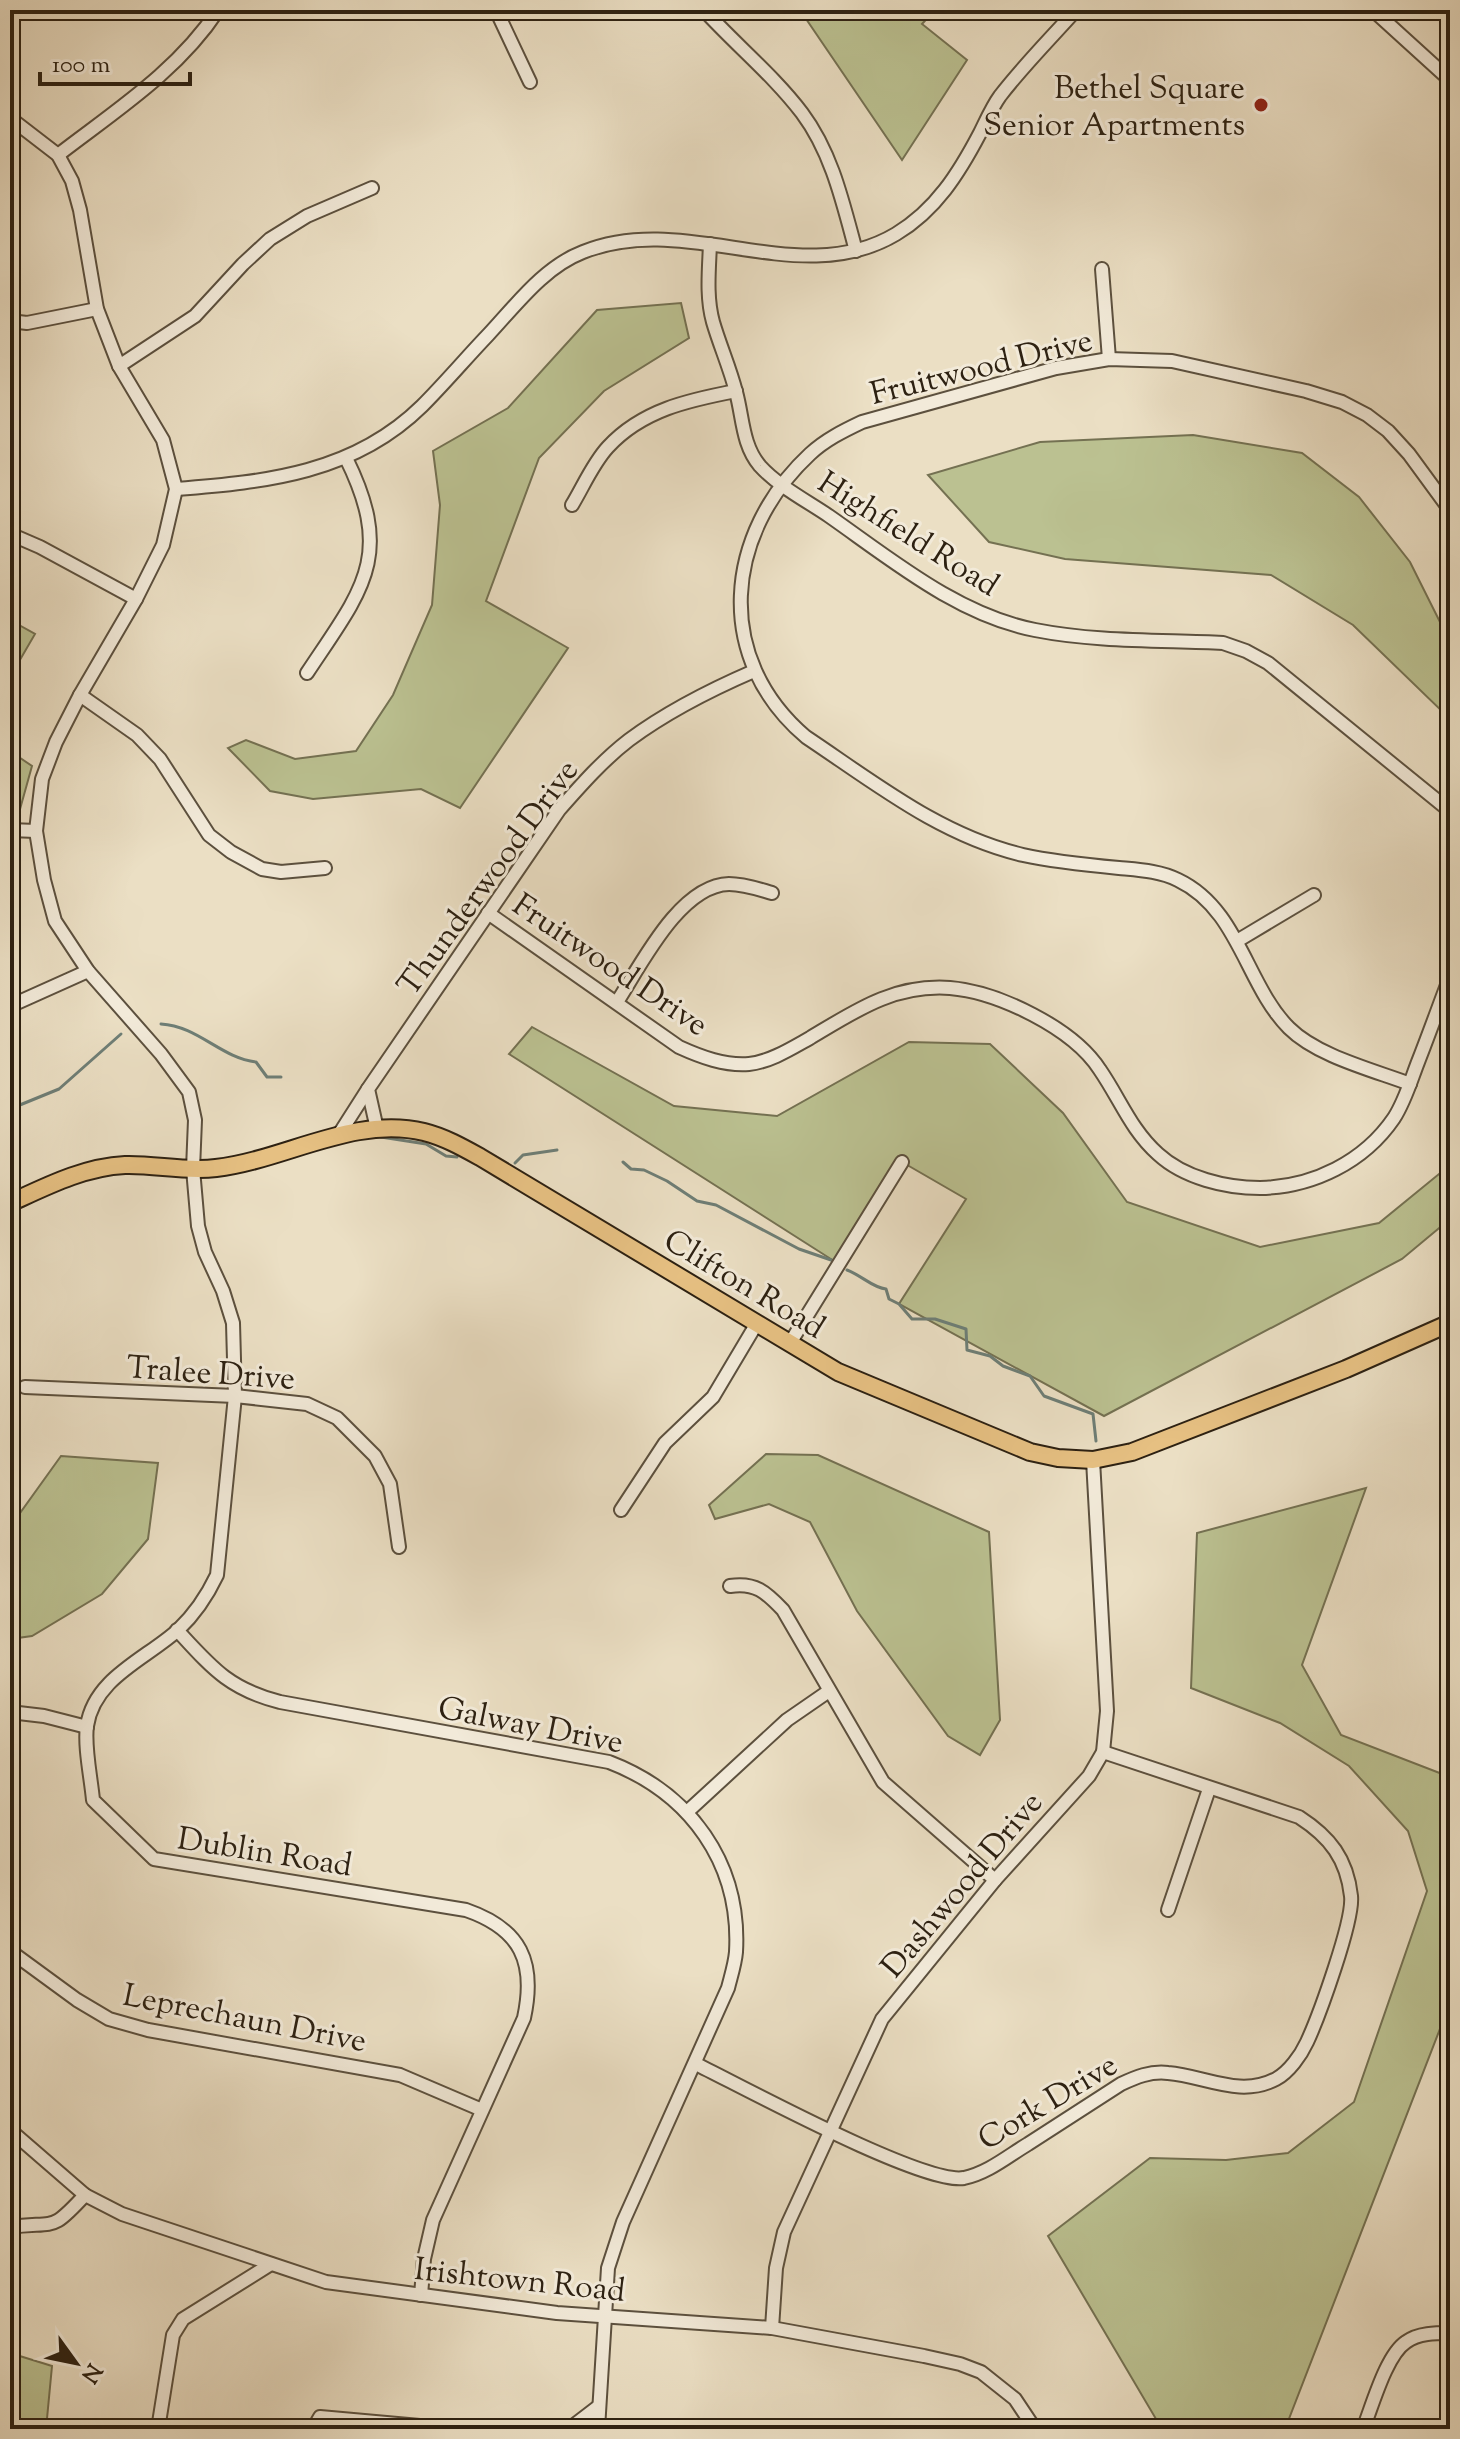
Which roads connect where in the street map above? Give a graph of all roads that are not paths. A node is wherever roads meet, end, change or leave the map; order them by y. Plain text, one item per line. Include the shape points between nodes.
1 (218, 10) edge
2 (496, 10) edge
3 (704, 10) edge
4 (1076, 10) edge
5 (1373, 10) edge
6 (1450, 80) edge
7 (530, 82) dead end
8 (10, 118) edge
9 (58, 155) junction
10 (372, 188) dead end
11 (710, 244) junction
12 (856, 251) junction
13 (1102, 269) dead end
14 (97, 309) junction
15 (10, 321) edge
16 (1109, 359) junction
17 (119, 366) junction
18 (736, 391) junction
19 (346, 458) junction
20 (782, 484) junction
21 (176, 489) junction
22 (572, 505) dead end
23 (1450, 510) edge
24 (10, 534) edge
25 (136, 599) junction
26 (754, 671) junction
27 (307, 673) dead end
28 (80, 695) junction
29 (1450, 811) edge
30 (10, 830) edge
31 (36, 831) junction
32 (325, 868) dead end
33 (772, 893) dead end
34 (1314, 895) dead end
35 (488, 913) junction
36 (1237, 941) junction
37 (88, 971) junction
38 (1450, 977) edge
39 (617, 1002) junction
40 (10, 1006) edge
41 (1410, 1084) junction
42 (368, 1089) junction
43 (377, 1129) junction
44 (338, 1136) junction
45 (902, 1162) dead end
46 (193, 1169) junction
47 (10, 1203) edge
48 (757, 1323) junction
49 (1450, 1323) edge
50 (790, 1343) junction
51 (25, 1387) dead end
52 (235, 1396) junction
53 (1093, 1460) junction
54 (621, 1510) dead end
55 (399, 1547) dead end
56 (730, 1586) dead end
57 (177, 1630) junction
58 (829, 1691) junction
59 (10, 1712) edge
60 (87, 1727) junction
61 (1103, 1752) junction
62 (1209, 1789) junction
63 (687, 1812) junction
64 (995, 1880) junction
65 (1168, 1910) dead end
66 (10, 1951) edge
67 (696, 2064) junction
68 (482, 2110) junction
69 (10, 2130) edge
70 (830, 2130) junction
71 (85, 2195) junction
72 (10, 2227) edge
73 (271, 2264) junction
74 (421, 2295) junction
75 (604, 2314) junction
76 (772, 2328) junction
77 (1450, 2333) edge
78 (599, 2406) junction
79 (158, 2429) edge
80 (313, 2429) edge
81 (453, 2429) edge
82 (569, 2429) edge
83 (598, 2429) edge
84 (1035, 2429) edge
85 (1363, 2429) edge

1 - 9 street via 159,78
2 - 7 street
3 - 12 street via 802,113 837,180
4 - 12 street via 999,97 955,178 926,213 894,235
5 - 6 street
8 - 9 street
9 - 14 street via 80,210
10 - 17 street via 307,216 270,239 195,316
11 - 12 street via 800,256
11 - 18 street, Highfield Road via 713,321
11 - 19 street via 646,237 579,253 523,296 421,407
13 - 16 street
14 - 15 street via 27,323
14 - 17 street
16 - 20 street, Fruitwood Drive via 1056,368 862,422 810,453
16 - 23 street, Fruitwood Drive via 1172,361 1221,370 1342,402 1388,431
17 - 21 street via 163,440
18 - 20 street, Highfield Road via 745,439 760,466
18 - 22 street via 658,411 630,427 606,449
19 - 21 street via 265,481
19 - 27 street via 361,488 370,549 363,584
20 - 26 street, Fruitwood Drive via 742,567 743,638
20 - 29 street, Highfield Road via 923,581 996,618 1032,630 1223,643 1246,651 1268,663
21 - 25 street, Dublin Road via 163,545
24 - 25 street
25 - 28 street, Dublin Road
26 - 35 street, Thunderwood Drive via 671,712 594,770 559,810
26 - 36 street, Fruitwood Drive via 789,722 806,737 933,820 985,845 1024,855 1157,872 1179,880 1201,894
28 - 31 street, Dublin Road via 42,779
28 - 32 street via 137,735 209,835 231,852 262,869
30 - 31 street
31 - 37 street, Dublin Road via 55,921
33 - 39 street via 728,884 693,896 677,911
34 - 36 street
35 - 39 street, Fruitwood Drive
35 - 42 street, Thunderwood Drive
36 - 41 street, Fruitwood Drive via 1274,1010 1291,1030 1315,1047
37 - 40 street
37 - 46 street, Dublin Road via 189,1092 195,1120
38 - 41 street, Fruitwood Drive
39 - 41 street, Fruitwood Drive via 700,1057 749,1064 795,1047 874,1000 928,987 979,993 1004,1001 1081,1049 1099,1068 1142,1139 1161,1157 1219,1184 1246,1188 1303,1182 1356,1157 1395,1116
42 - 43 street
42 - 44 street, Thunderwood Drive
43 - 44 main road, Clifton Road
43 - 48 main road, Clifton Road via 425,1133 464,1148
44 - 46 main road, Clifton Road via 237,1164
45 - 50 street
46 - 47 main road, Clifton Road via 102,1167
46 - 52 street, Dublin Road via 198,1226 233,1323
48 - 50 main road, Clifton Road
48 - 54 street via 713,1397 665,1443
49 - 53 main road, Clifton Road via 1156,1443
50 - 53 main road, Clifton Road via 855,1380 1030,1452
51 - 52 street, Tralee Drive
52 - 55 street, Tralee Drive via 307,1404 337,1418 375,1456 390,1484
52 - 57 street, Dublin Road via 217,1575 206,1599
53 - 61 street, Dashwood Drive via 1107,1711
56 - 58 street via 747,1584 766,1592 783,1610
57 - 60 street, Dublin Road via 113,1678 94,1704
57 - 63 street, Galway Drive via 230,1683 252,1695 609,1762 640,1774
58 - 63 street via 787,1720
58 - 64 street via 883,1782
59 - 60 street
60 - 68 street, Dublin Road via 93,1800 154,1859 466,1910 505,1929 519,1946 530,1992 524,2018
61 - 62 street, Cork Drive
61 - 64 street, Dashwood Drive via 1089,1776
62 - 65 street
62 - 70 street, Cork Drive via 1299,1817 1320,1831 1348,1875 1348,1924 1306,2044 1278,2078 1256,2087 1233,2087 1167,2072 1145,2074 988,2169 963,2178 942,2178
63 - 67 street, Galway Drive via 719,1862 735,1919 736,1954 728,1988
64 - 70 street, Dashwood Drive via 882,2019
66 - 68 street, Leprechaun Drive via 109,2019 400,2075
67 - 70 street, Cork Drive
67 - 75 street, Galway Drive via 623,2222 608,2268
68 - 74 street, Dublin Road via 433,2220
69 - 71 street, Irishtown Road
70 - 76 street, Dashwood Drive via 784,2232
71 - 72 street via 60,2222
71 - 73 street, Irishtown Road via 122,2214
73 - 74 street, Irishtown Road via 339,2285
73 - 79 street via 183,2319 173,2335
74 - 75 street, Irishtown Road
75 - 76 street, Irishtown Road
75 - 78 street, Galway Drive
76 - 84 street, Irishtown Road via 936,2358 981,2372 1015,2399
77 - 85 street via 1405,2342 1390,2362
78 - 82 street
78 - 83 street, Galway Drive
80 - 81 street via 320,2417

